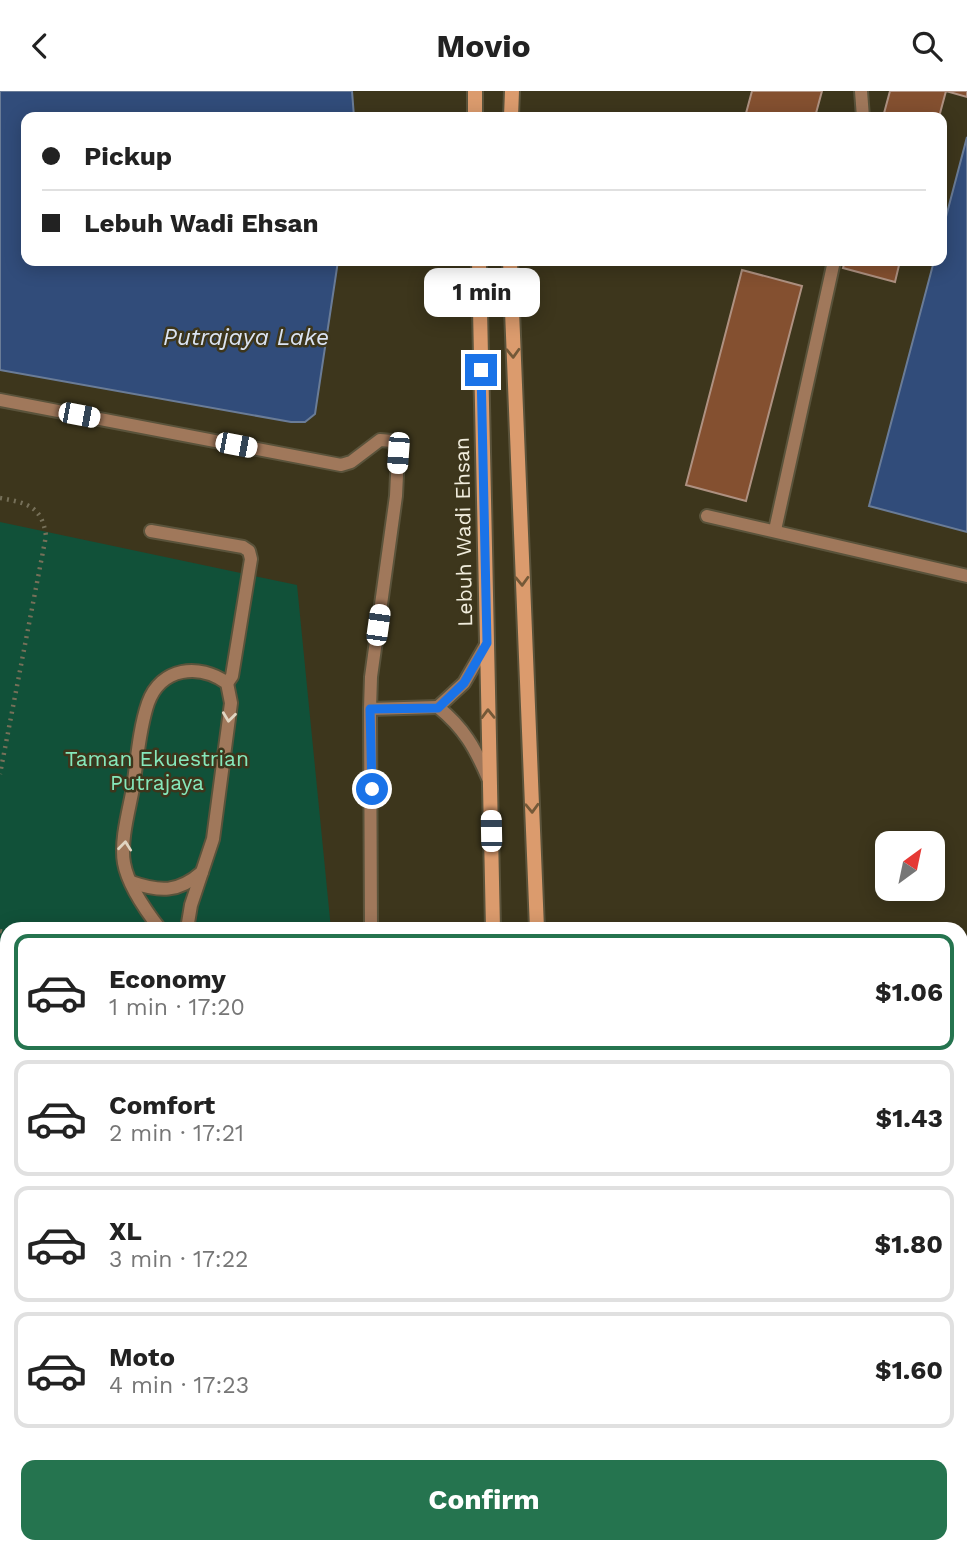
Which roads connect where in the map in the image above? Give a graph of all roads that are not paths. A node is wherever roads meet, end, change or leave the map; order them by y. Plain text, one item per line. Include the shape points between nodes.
1 (475, 91) edge
2 (512, 91) edge
3 (860, 91) edge
4 (475, 112) edge
5 (511, 112) edge
6 (862, 112) edge
7 (478, 266) edge
8 (510, 266) edge
9 (833, 266) edge
10 (0, 400) edge
11 (707, 516) dead end
12 (775, 530) junction
13 (151, 531) dead end
14 (967, 576) edge
15 (487, 643) junction
16 (227, 683) junction
17 (438, 708) junction
18 (370, 709) junction
19 (490, 782) junction
20 (202, 872) junction
21 (131, 882) junction
22 (156, 922) edge
23 (189, 922) edge
24 (371, 922) edge
25 (493, 922) edge
26 (537, 922) edge

1 - 4 main road
2 - 5 main road
3 - 6 lane
7 - 15 main road, Lebuh Wadi Ehsan
8 -> 26 main road
9 - 12 lane
10 - 18 lane via 341,465 380,440 392,441 398,453 396,496
11 - 12 lane
12 - 14 lane
13 - 16 lane via 249,551 232,676
15 - 17 lane via 464,683
19 -> 15 main road, Lebuh Wadi Ehsan
16 -> 20 lane via 230,703 213,839
21 -> 16 lane via 123,862 148,702 176,672 195,669 213,673
17 - 18 lane
17 - 19 lane via 472,741
18 - 24 lane
19 - 25 main road, Lebuh Wadi Ehsan
20 - 21 lane via 186,886 169,891
20 - 23 lane
21 - 22 lane

